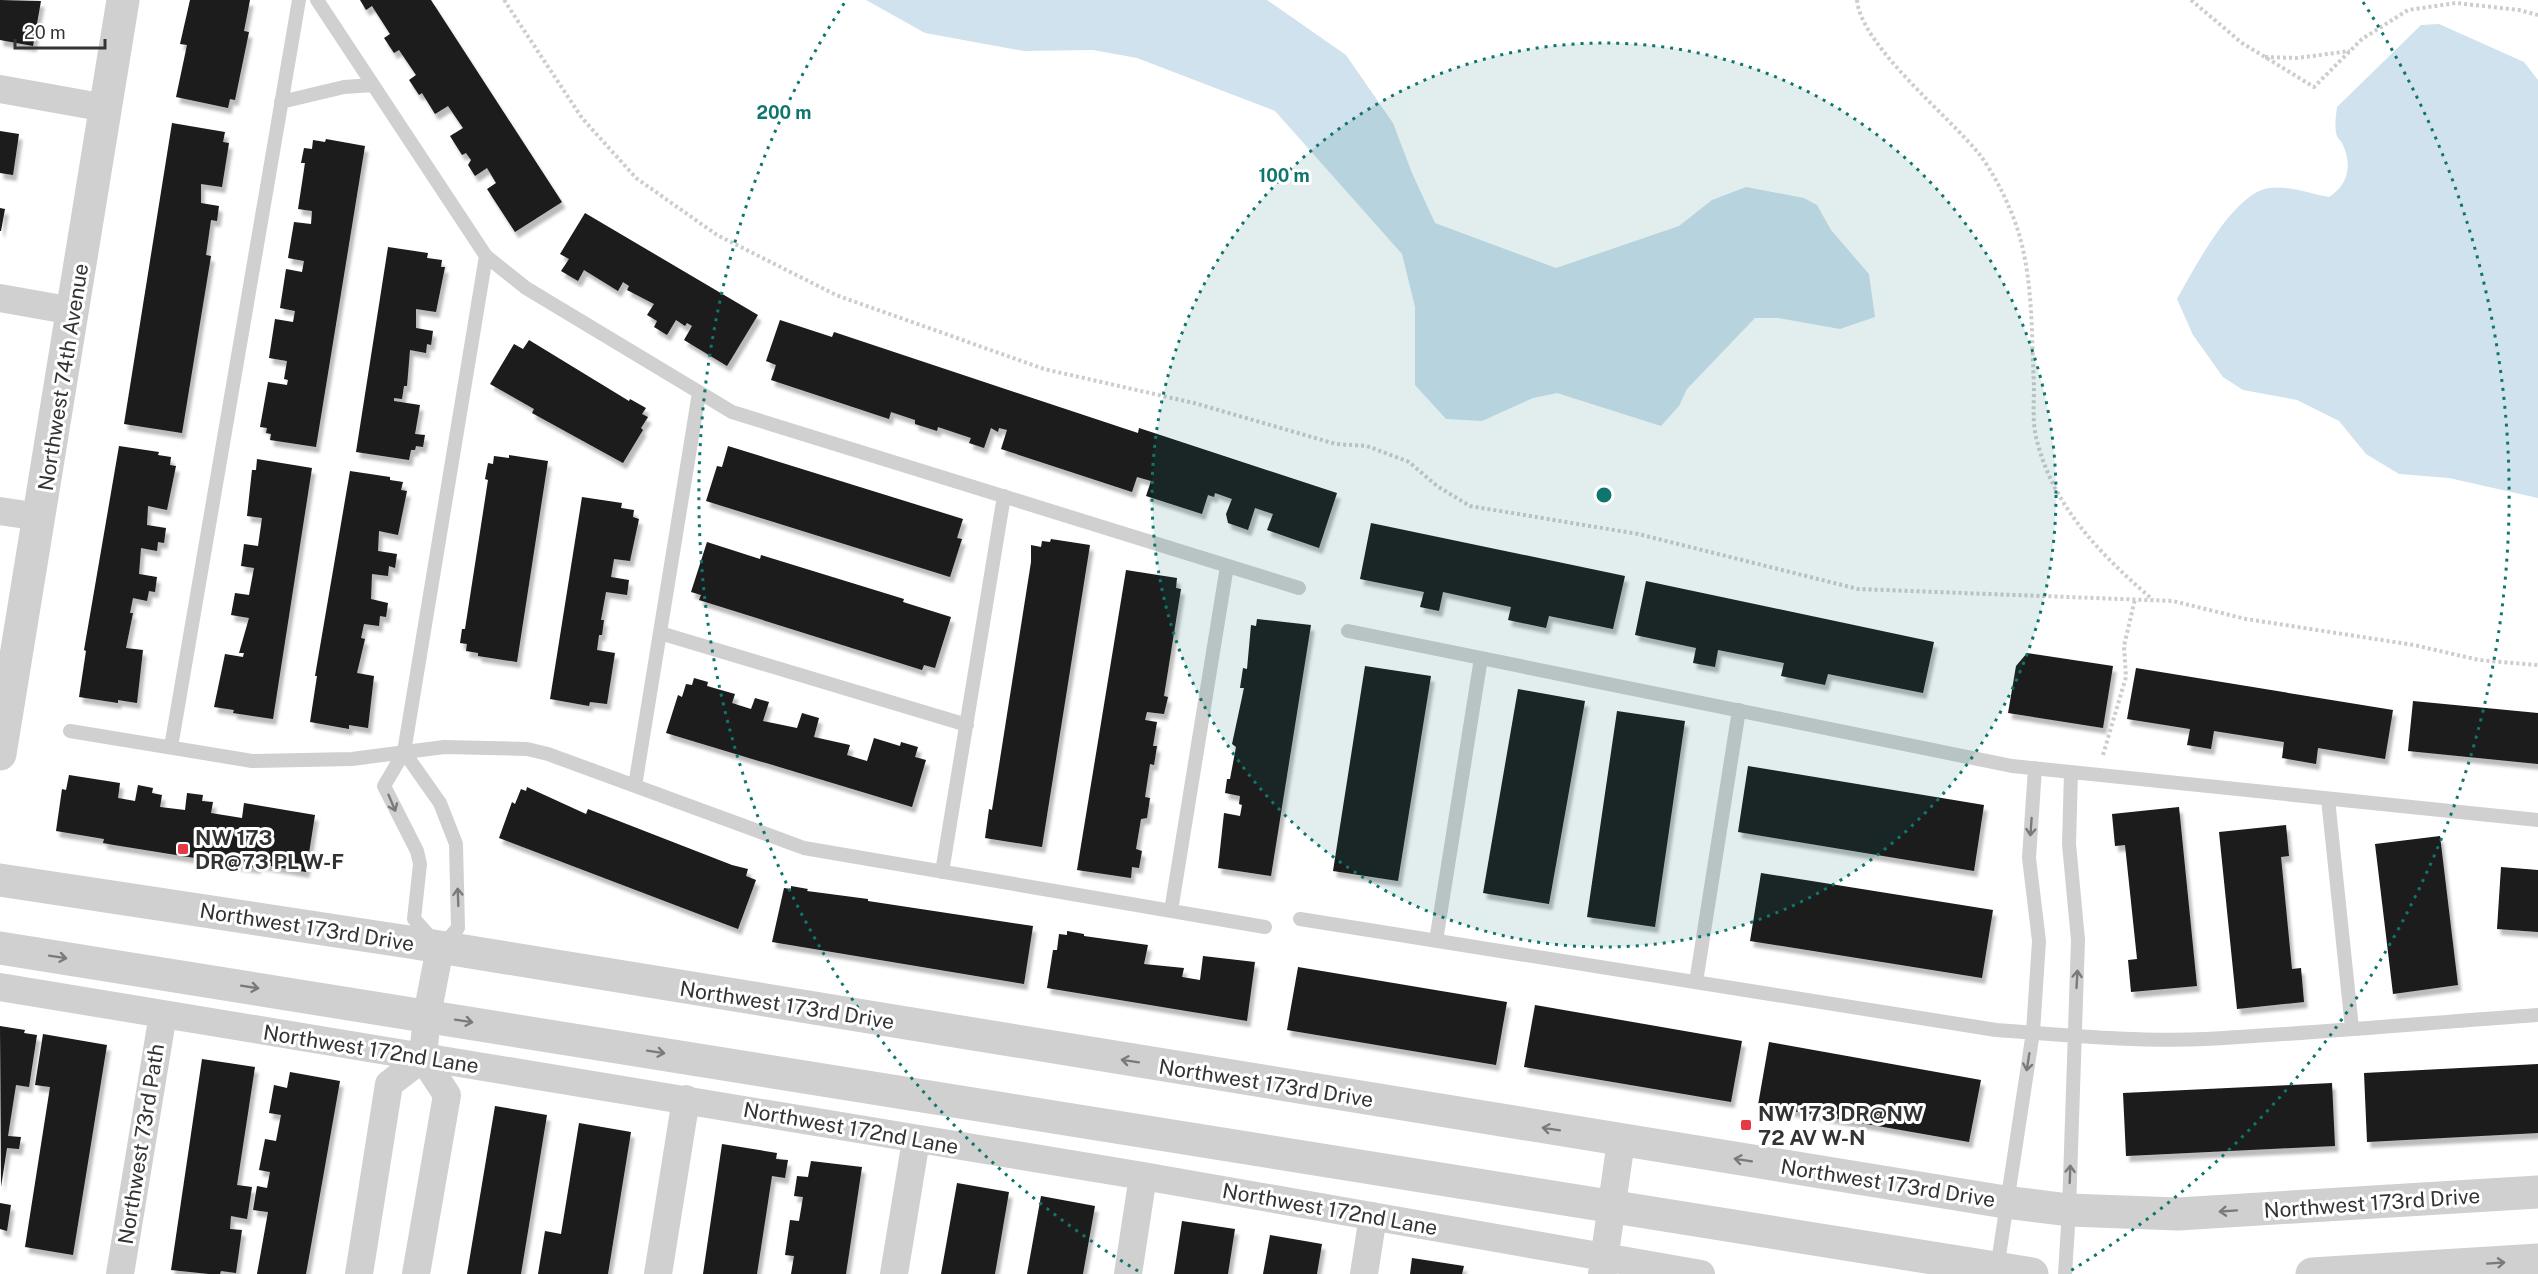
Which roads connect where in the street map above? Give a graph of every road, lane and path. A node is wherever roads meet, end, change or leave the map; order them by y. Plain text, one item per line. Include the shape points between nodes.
1 (123, 0) edge
2 (299, 0) edge
3 (317, 0) edge
4 (504, 0) edge
5 (1857, 0) edge
6 (2191, 0) edge
7 (2538, 15) edge
8 (2350, 51) junction
9 (2264, 57) junction
10 (373, 85) junction
11 (0, 89) edge
12 (281, 102) junction
13 (106, 108) junction
14 (486, 256) junction
15 (0, 298) edge
16 (74, 311) junction
17 (699, 393) junction
18 (1004, 496) junction
19 (0, 511) edge
20 (40, 517) junction
21 (1227, 566) junction
22 (1299, 588) dead end
23 (2135, 599) junction
24 (2153, 600) junction
25 (1348, 631) dead end
26 (660, 633) junction
27 (1481, 658) junction
28 (2538, 665) edge
29 (1739, 710) junction
30 (967, 725) junction
31 (70, 731) dead end
32 (1, 734) edge
33 (171, 747) junction
34 (404, 752) junction
35 (2036, 768) junction
36 (2071, 772) junction
37 (2096, 775) junction
38 (635, 786) junction
39 (2328, 799) junction
40 (2538, 820) edge
41 (942, 872) junction
42 (0, 880) edge
43 (1171, 911) junction
44 (1300, 919) dead end
45 (1265, 927) dead end
46 (1436, 941) junction
47 (0, 948) edge
48 (440, 948) junction
49 (1696, 982) junction
50 (0, 987) edge
51 (163, 1014) junction
52 (427, 1015) junction
53 (2538, 1015) edge
54 (2352, 1028) junction
55 (2033, 1032) junction
56 (2074, 1035) junction
57 (423, 1058) junction
58 (686, 1099) junction
59 (916, 1140) junction
60 (1621, 1141) junction
61 (1143, 1176) junction
62 (2538, 1192) edge
63 (2005, 1202) junction
64 (1611, 1207) junction
65 (2069, 1210) junction
66 (1373, 1215) junction
67 (2538, 1260) edge
68 (1603, 1266) edge
69 (1997, 1270) junction
70 (120, 1274) edge
71 (359, 1274) edge
72 (416, 1274) edge
73 (658, 1274) edge
74 (894, 1274) edge
75 (1128, 1274) edge
76 (1364, 1274) edge
77 (1701, 1274) edge
78 (2032, 1274) edge
79 (2065, 1274) edge
80 (2312, 1274) edge

1 - 13 street, Northwest 74th Avenue
2 - 12 lane
3 - 10 lane
4 - 23 path via 582,118 636,178 717,235 836,295 1044,369 1194,403 1336,444 1367,446 1409,462 1437,486 1470,506 1638,534 1858,589
5 - 24 path via 1876,42 1980,156 2010,207 2028,265 2036,439 2055,491 2112,564
6 - 9 path
7 - 8 path via 2456,3 2409,10 2362,39
8 - 9 path via 2297,58
8 - 9 path via 2314,87
10 - 12 lane via 344,87
10 - 14 lane
11 - 13 street
12 - 33 lane
13 - 16 street, Northwest 74th Avenue
14 - 17 lane via 526,288
14 - 34 lane
15 - 16 street
16 - 20 street, Northwest 74th Avenue
17 - 18 lane via 732,412
17 - 26 lane
18 - 21 lane
18 - 30 lane
19 - 20 street
20 - 32 street, Northwest 74th Avenue
21 - 22 lane
21 - 43 lane
23 - 24 path
23 - 37 path via 2124,646 2127,677
24 - 28 path via 2479,660
25 - 27 lane
26 - 30 lane
26 - 38 lane
27 - 29 lane
27 - 46 lane
29 - 35 lane
29 - 49 lane
30 - 41 lane
31 - 33 lane
33 - 34 lane via 252,761 352,759
34 - 38 lane via 444,747 527,749
48 -> 34 lane via 459,928 456,844 440,802
34 -> 48 lane via 384,786 420,864 414,918
35 - 36 lane
35 -> 55 lane via 2029,858 2039,941
36 - 37 lane
56 -> 36 lane via 2078,940 2068,844
37 - 39 lane
38 - 41 lane via 804,848
39 - 40 lane
39 - 54 lane
41 - 43 lane
42 - 48 street, Northwest 173rd Drive
43 - 45 lane
44 - 46 lane
46 - 49 lane
47 -> 52 street
48 - 52 street
60 -> 48 street, Northwest 173rd Drive
49 - 55 lane via 1996,1030
50 - 51 street, Northwest 172nd Lane
51 - 57 street, Northwest 172nd Lane
51 - 70 street, Northwest 73rd Path
52 - 57 street
52 -> 64 street
53 - 54 lane
54 - 56 lane via 2205,1039
55 - 56 lane
55 -> 63 lane
65 -> 56 lane
57 - 58 street, Northwest 172nd Lane
57 - 71 street via 389,1084
57 - 72 street via 447,1095
58 - 59 street, Northwest 172nd Lane
58 - 73 street
59 - 61 street, Northwest 172nd Lane
59 - 74 street
63 -> 60 street, Northwest 173rd Drive
60 - 64 street
61 - 66 street, Northwest 172nd Lane
61 - 75 street
62 -> 65 street, Northwest 173rd Drive via 2178,1214
63 - 65 street, Northwest 173rd Drive
63 - 69 lane
64 - 68 street
64 - 69 street
65 - 79 lane
66 - 68 street, Northwest 172nd Lane
66 - 76 street
80 -> 67 street
68 - 77 street, Northwest 172nd Lane
69 - 78 street

